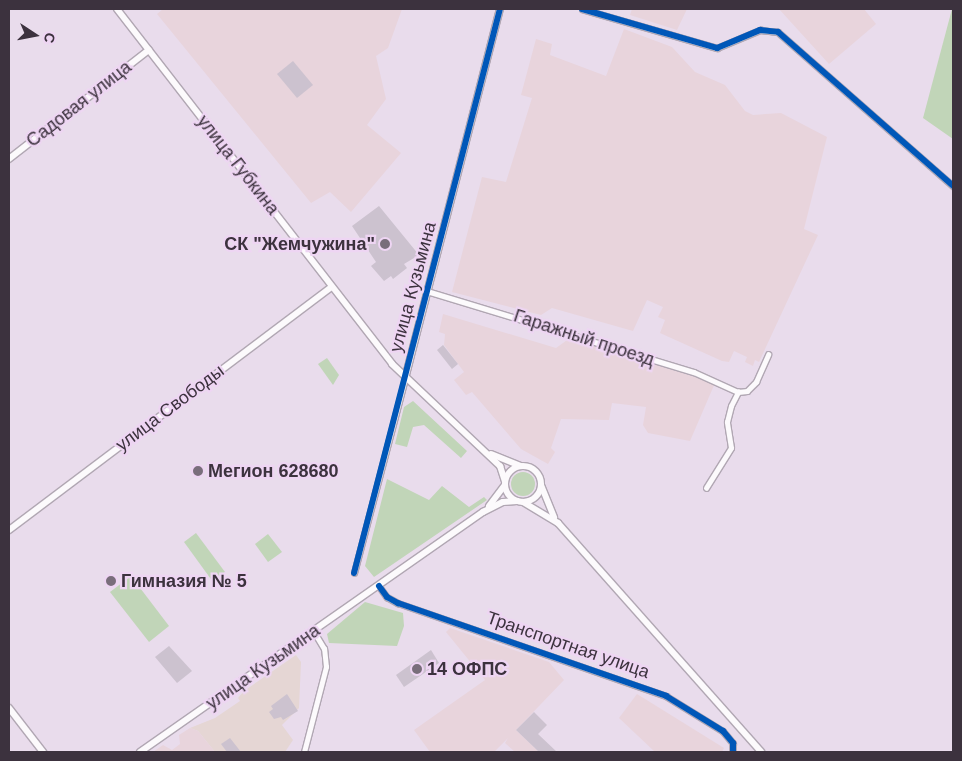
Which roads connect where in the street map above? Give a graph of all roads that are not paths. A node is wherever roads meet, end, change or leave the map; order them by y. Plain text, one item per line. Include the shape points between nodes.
1 (116, 9) edge
2 (500, 9) edge
3 (582, 9) edge
4 (148, 50) junction
5 (9, 159) edge
6 (953, 186) edge
7 (331, 287) junction
8 (427, 291) junction
9 (768, 355) dead end
10 (405, 379) junction
11 (738, 392) junction
12 (484, 449) junction
13 (524, 466) junction
14 (540, 480) junction
15 (505, 483) junction
16 (706, 488) dead end
17 (520, 501) junction
18 (483, 512) junction
19 (558, 523) junction
20 (9, 530) edge
21 (354, 573) dead end
22 (379, 586) junction
23 (314, 631) junction
24 (9, 708) edge
25 (44, 752) edge
26 (140, 752) edge
27 (304, 752) edge
28 (733, 752) edge
29 (761, 752) edge

1 - 4 main road, улица Губкина
2 - 8 street, улица Кузьмина
3 - 6 street via 718,48 760,30 778,32
4 - 5 street, Садовая улица
4 - 7 main road, улица Губкина
7 - 10 main road, улица Губкина
7 - 20 main road, улица Свободы
8 - 10 street, улица Кузьмина
8 - 11 street, Гаражный проезд via 694,372
9 - 11 street via 756,382 747,391
10 - 12 main road, улица Губкина
10 - 21 street, улица Кузьмина
11 - 16 street via 728,416 732,448
12 - 13 main road
12 - 15 main road via 500,466
13 - 14 main road via 534,470
13 - 15 main road via 512,470
14 - 17 main road via 536,496
14 - 19 main road
15 - 17 main road via 509,494
15 - 18 main road
17 - 18 main road
17 - 19 main road
18 - 22 main road, улица Кузьмина
19 - 29 main road, Транспортная улица
22 - 23 main road, улица Кузьмина
22 - 28 street, Транспортная улица via 386,597 398,603 666,696 723,731 733,743
23 - 26 main road, улица Кузьмина
23 - 27 street via 324,649 326,667
24 - 25 main road

